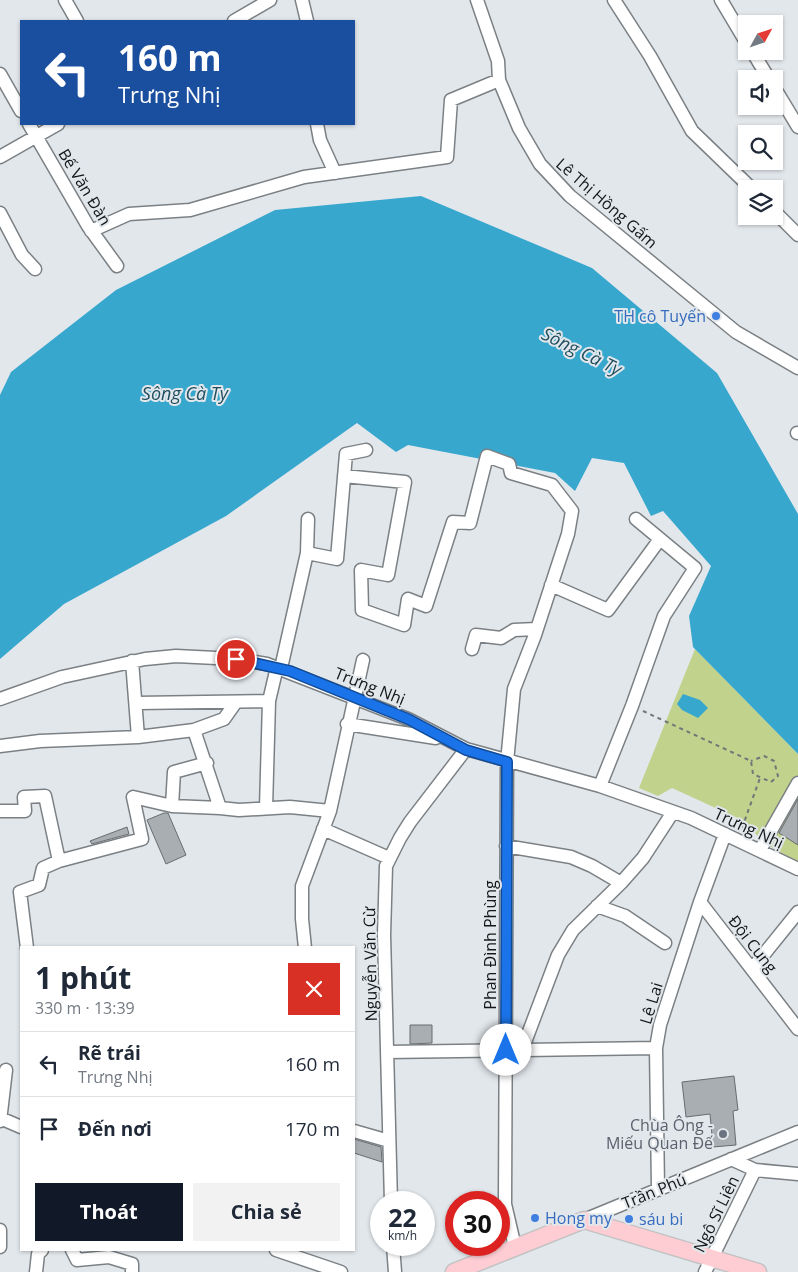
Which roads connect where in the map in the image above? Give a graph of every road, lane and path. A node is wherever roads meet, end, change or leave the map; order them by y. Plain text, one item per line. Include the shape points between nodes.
1 (65, 0) edge
2 (270, 0) edge
3 (302, 0) edge
4 (478, 0) edge
5 (614, 0) edge
6 (721, 0) edge
7 (76, 20) edge
8 (236, 20) edge
9 (307, 20) edge
10 (738, 29) edge
11 (0, 74) edge
12 (499, 80) junction
13 (783, 102) edge
14 (20, 109) edge
15 (30, 125) edge
16 (56, 125) edge
17 (317, 125) edge
18 (798, 127) edge
19 (36, 136) junction
20 (0, 157) edge
21 (335, 173) junction
22 (743, 180) edge
23 (0, 213) edge
24 (783, 220) edge
25 (92, 231) junction
26 (798, 235) edge
27 (117, 266) dead end
28 (35, 270) dead end
29 (798, 368) edge
30 (366, 450) dead end
31 (344, 476) junction
32 (308, 519) dead end
33 (636, 519) dead end
34 (660, 539) junction
35 (307, 553) junction
36 (551, 585) junction
37 (537, 629) junction
38 (472, 649) dead end
39 (363, 660) dead end
40 (132, 661) junction
41 (279, 668) junction
42 (354, 697) junction
43 (0, 699) edge
44 (236, 702) junction
45 (269, 702) junction
46 (136, 703) junction
47 (632, 706) junction
48 (347, 724) junction
49 (194, 730) junction
50 (138, 737) junction
51 (446, 739) junction
52 (0, 746) edge
53 (466, 750) junction
54 (751, 761) junction
55 (507, 762) junction
56 (207, 763) junction
57 (760, 778) junction
58 (798, 783) edge
59 (600, 786) junction
60 (172, 806) junction
61 (220, 808) junction
62 (266, 808) junction
63 (0, 811) edge
64 (330, 812) junction
65 (674, 812) junction
66 (323, 829) junction
67 (725, 834) junction
68 (739, 840) junction
69 (506, 846) junction
70 (760, 850) junction
71 (389, 858) junction
72 (59, 861) junction
73 (798, 869) edge
74 (621, 883) junction
75 (700, 902) junction
76 (597, 906) junction
77 (798, 912) edge
78 (665, 943) dead end
79 (27, 946) edge
80 (305, 946) edge
81 (752, 969) junction
82 (798, 1029) edge
83 (656, 1048) junction
84 (506, 1050) junction
85 (522, 1050) junction
86 (387, 1052) junction
87 (6, 1070) dead end
88 (0, 1119) edge
89 (20, 1127) edge
90 (355, 1131) edge
91 (798, 1132) edge
92 (389, 1141) junction
93 (731, 1159) junction
94 (755, 1170) junction
95 (798, 1174) edge
96 (658, 1189) junction
97 (391, 1191) edge
98 (584, 1220) junction
99 (0, 1230) edge
100 (0, 1247) edge
101 (515, 1247) junction
102 (41, 1251) edge
103 (73, 1251) edge
104 (279, 1251) edge
105 (394, 1256) edge
106 (709, 1265) edge
107 (36, 1272) edge
108 (132, 1272) edge
109 (341, 1272) edge
110 (395, 1272) edge
111 (454, 1272) edge
112 (758, 1272) edge

1 - 7 street
2 - 8 street
3 - 9 street
4 - 12 street, Lê Thị Hồng Gấm via 498,61
5 - 22 street via 692,131
6 - 10 street
11 - 14 street
12 - 21 street via 450,100 447,157
12 - 29 street, Lê Thị Hồng Gấm via 527,144 558,185 736,332
13 - 18 street
15 - 19 street, Bế Văn Đàn
16 - 19 street
17 - 21 street via 320,140
19 - 20 street
19 - 25 street, Bế Văn Đàn
21 - 25 street via 304,177 190,210 129,214
23 - 28 street via 22,255
24 - 26 street
25 - 27 street, Bế Văn Đàn
30 - 31 street via 346,454
31 - 35 street via 337,558
31 - 36 street, Phan Đình Phùng via 405,482 388,575 361,570 362,610 404,625 408,599 426,606 453,522 470,523 487,456 510,464 511,473 552,485 572,511
32 - 35 street
33 - 34 street
34 - 36 street via 608,610
34 - 47 street via 695,568 664,616
35 - 41 street
36 - 37 street, Phan Đình Phùng
37 - 38 street via 514,630 501,638 476,635
37 - 55 street, Phan Đình Phùng via 514,689
39 - 42 street
40 - 41 street, Trưng Nhị via 176,656 236,659
40 - 43 street, Trưng Nhị via 62,676
40 - 46 street
41 - 42 street, Trưng Nhị
41 - 45 street
42 - 48 street
42 - 51 street, Trưng Nhị
44 - 45 street
44 - 46 street
44 - 49 street via 224,719
45 - 62 street
46 - 50 street
47 - 54 path
47 - 59 street
48 - 51 street
48 - 64 street
49 - 50 street
49 - 56 street
50 - 52 street
51 - 53 street, Trưng Nhị
53 - 55 street, Trưng Nhị
53 - 71 street, Nguyễn Văn Cừ via 410,822
54 - 57 path via 753,774
54 - 57 path via 764,756 774,761 778,776 771,782
55 - 59 street, Trưng Nhị
55 - 69 street, Phan Đình Phùng
56 - 60 street via 174,772
56 - 61 street
57 - 68 path
58 - 70 street
59 - 65 street, Trưng Nhị
60 - 61 street
60 - 72 street via 133,797 142,839
61 - 62 street
62 - 64 street
63 - 72 street via 25,811 24,797 44,796
64 - 66 street
65 - 67 street, Trưng Nhị
65 - 74 street via 643,858
66 - 71 street
66 - 80 street via 302,886
67 - 68 street, Trưng Nhị
67 - 75 street, Lê Lai
68 - 70 street, Trưng Nhị
69 - 74 street via 571,857
69 - 84 street, Phan Đình Phùng
70 - 73 street, Trưng Nhị
71 - 86 street, Nguyễn Văn Cừ via 385,878 384,934
72 - 79 street via 43,868 39,884 20,892
74 - 76 street
75 - 81 street, Đội Cung
75 - 83 street, Lê Lai via 660,1025
76 - 78 street via 625,916
76 - 85 street via 573,930 558,955
77 - 81 street
81 - 82 street, Đội Cung
83 - 85 street
83 - 96 street, Lê Lai
84 - 85 street
84 - 86 street
84 - 101 street, Phan Đình Phùng via 505,1204
86 - 92 street, Nguyễn Văn Cừ
87 - 88 street
88 - 89 street
90 - 92 street
91 - 93 street, Trần Phú
92 - 97 street, Nguyễn Văn Cừ
93 - 94 street
93 - 96 street, Trần Phú
94 - 95 street
94 - 106 street, Ngô Sĩ Liên
96 - 98 street, Trần Phú
98 - 101 main road, Trần Phú
98 - 106 main road
99 - 100 street
101 - 111 main road, Trần Phú
102 - 107 street
103 - 108 street via 78,1260 109,1257 132,1264
104 - 109 street
105 - 110 street
106 - 112 main road

